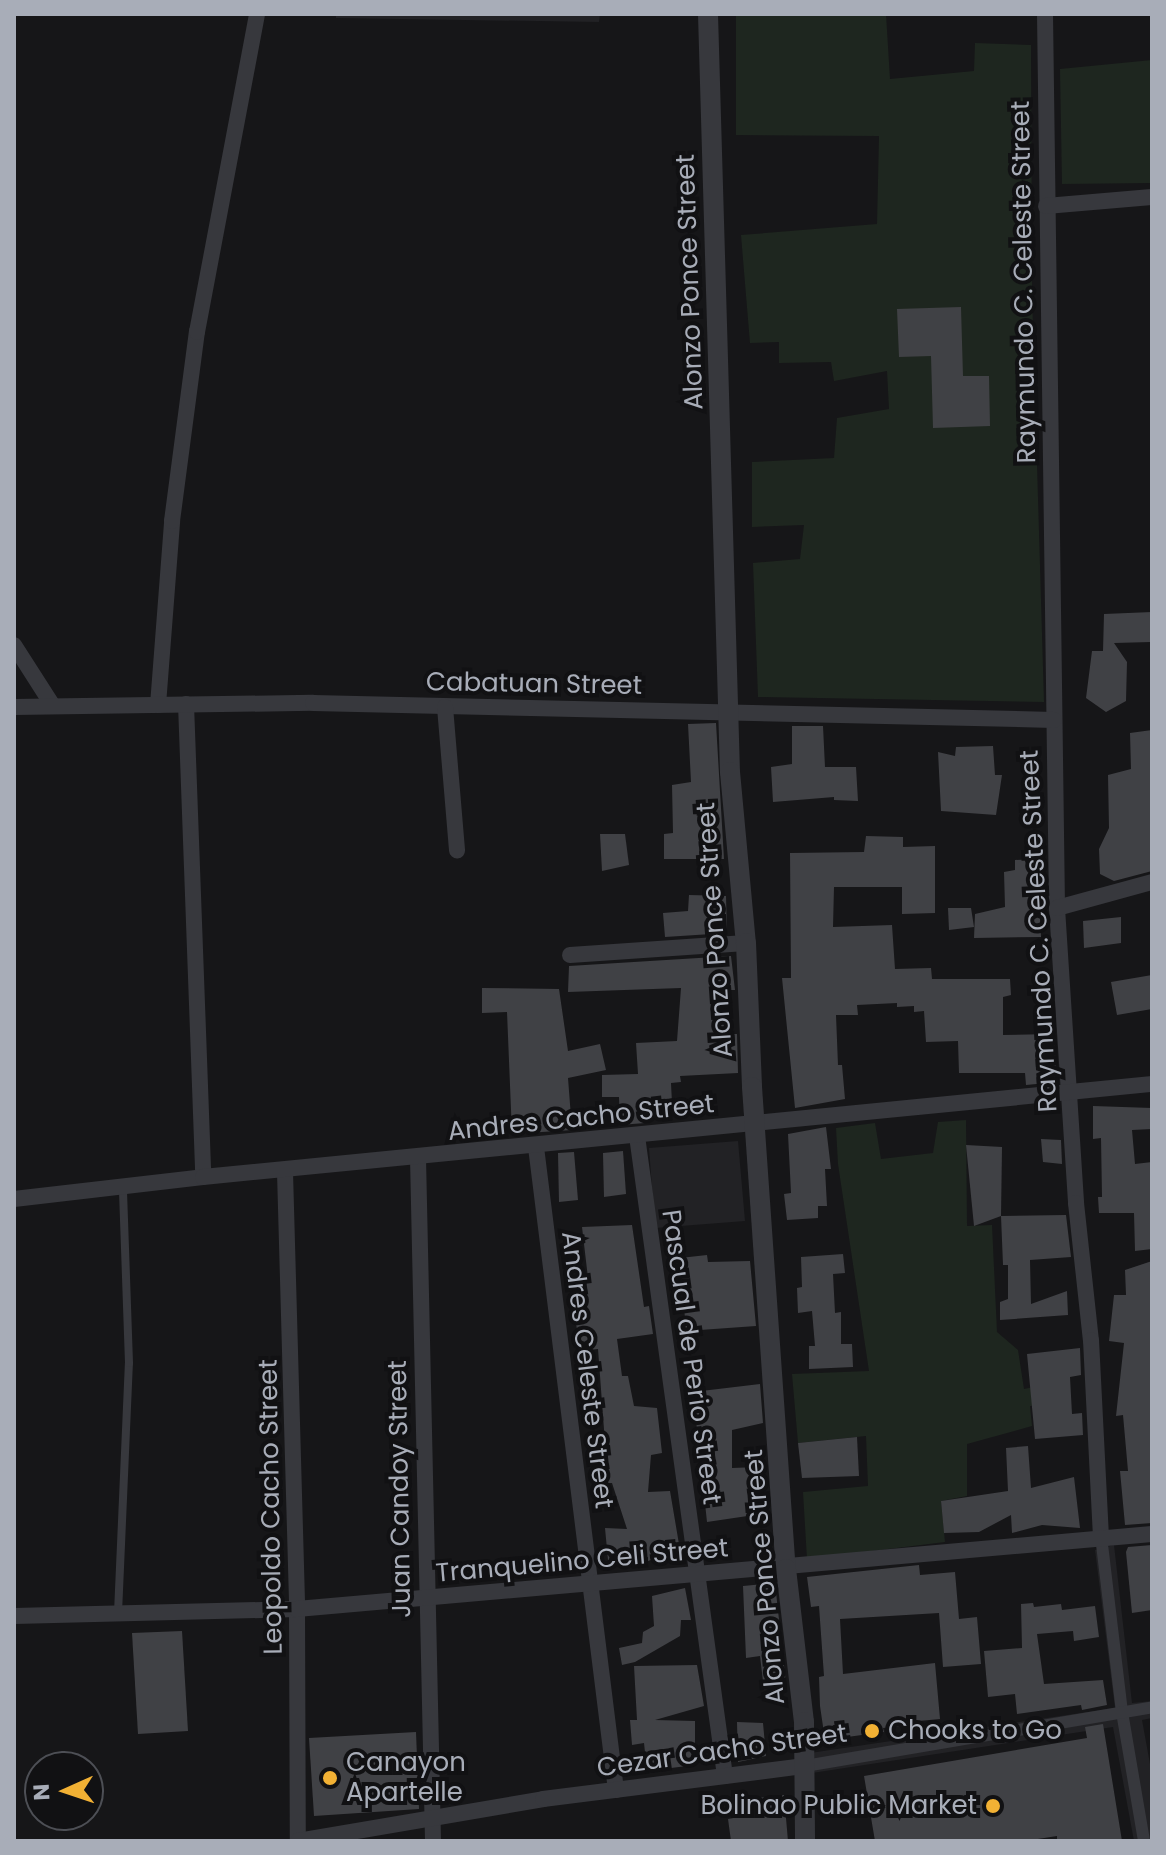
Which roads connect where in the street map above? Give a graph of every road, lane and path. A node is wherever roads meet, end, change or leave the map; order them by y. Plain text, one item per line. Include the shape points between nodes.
1 (257, 14) edge
2 (708, 14) edge
3 (1045, 14) edge
4 (1152, 197) edge
5 (1046, 206) junction
6 (14, 645) edge
7 (186, 704) junction
8 (158, 705) junction
9 (53, 706) junction
10 (14, 707) edge
11 (445, 707) junction
12 (728, 710) junction
13 (1054, 720) junction
14 (457, 850) dead end
15 (1152, 882) edge
16 (1057, 908) junction
17 (746, 943) junction
18 (570, 955) dead end
19 (1152, 1084) edge
20 (1071, 1090) junction
21 (755, 1124) junction
22 (637, 1136) junction
23 (536, 1147) junction
24 (418, 1158) junction
25 (285, 1172) junction
26 (203, 1177) junction
27 (123, 1188) junction
28 (14, 1199) edge
29 (1152, 1534) edge
30 (1101, 1536) junction
31 (786, 1569) junction
32 (697, 1575) junction
33 (590, 1583) junction
34 (426, 1597) junction
35 (297, 1609) junction
36 (118, 1614) junction
37 (14, 1616) edge
38 (1152, 1707) edge
39 (1122, 1712) junction
40 (805, 1766) junction
41 (725, 1776) junction
42 (616, 1790) junction
43 (432, 1818) junction
44 (298, 1841) edge
45 (433, 1841) edge
46 (805, 1841) edge
47 (1144, 1841) edge

1 - 8 street via 197,332 172,521
2 - 12 street, Alonzo Ponce Street
3 - 5 street, Raymundo C. Celeste Street
4 - 5 street
5 - 13 street, Raymundo C. Celeste Street
6 - 9 street
7 - 8 street, Cabatuan Street
7 - 11 street, Cabatuan Street
7 - 26 street
8 - 9 street, Cabatuan Street
9 - 10 street, Cabatuan Street
11 - 12 street, Cabatuan Street
11 - 14 street
12 - 13 street, Cabatuan Street
12 - 17 street, Alonzo Ponce Street
13 - 16 street, Raymundo C. Celeste Street
15 - 16 street
16 - 20 street, Raymundo C. Celeste Street
17 - 18 street
17 - 21 street, Alonzo Ponce Street
19 - 20 street, Andres Cacho Street
20 - 21 street, Andres Cacho Street
20 - 30 street, Raymundo C. Celeste Street
21 - 22 street, Andres Cacho Street
21 - 31 street, Alonzo Ponce Street
22 - 23 street, Andres Cacho Street
22 - 32 street, Pascual de Perio Street
23 - 24 street, Andres Cacho Street
23 - 33 street, Andres Celeste Street
24 - 25 street, Andres Cacho Street
24 - 34 street, Juan Candoy Street
25 - 26 street, Andres Cacho Street
25 - 35 street, Leopoldo Cacho Street
26 - 27 street, Andres Cacho Street
27 - 28 street, Andres Cacho Street
27 - 36 lane via 129,1363
29 - 30 street, Tranquelino Celi Street
30 - 31 street, Tranquelino Celi Street
30 - 39 street, Raymundo C. Celeste Street
31 - 32 street, Tranquelino Celi Street
31 - 40 street, Alonzo Ponce Street
32 - 33 street, Tranquelino Celi Street
32 - 41 street, Pascual de Perio Street
33 - 34 street, Tranquelino Celi Street
33 - 42 street, Andres Celeste Street
34 - 35 street, Tranquelino Celi Street
34 - 43 street, Juan Candoy Street
35 - 36 street, Tranquelino Celi Street
35 - 44 street, Leopoldo Cacho Street
36 - 37 street, Tranquelino Celi Street
38 - 39 street, Cezar Cacho Street
39 - 40 street, Cezar Cacho Street
39 - 47 street, Raymundo C. Celeste Street
40 - 41 street, Cezar Cacho Street
40 - 46 street, Alonzo Ponce Street
41 - 42 street, Cezar Cacho Street
42 - 43 street, Cezar Cacho Street
43 - 44 street, Cezar Cacho Street
43 - 45 street, Juan Candoy Street

